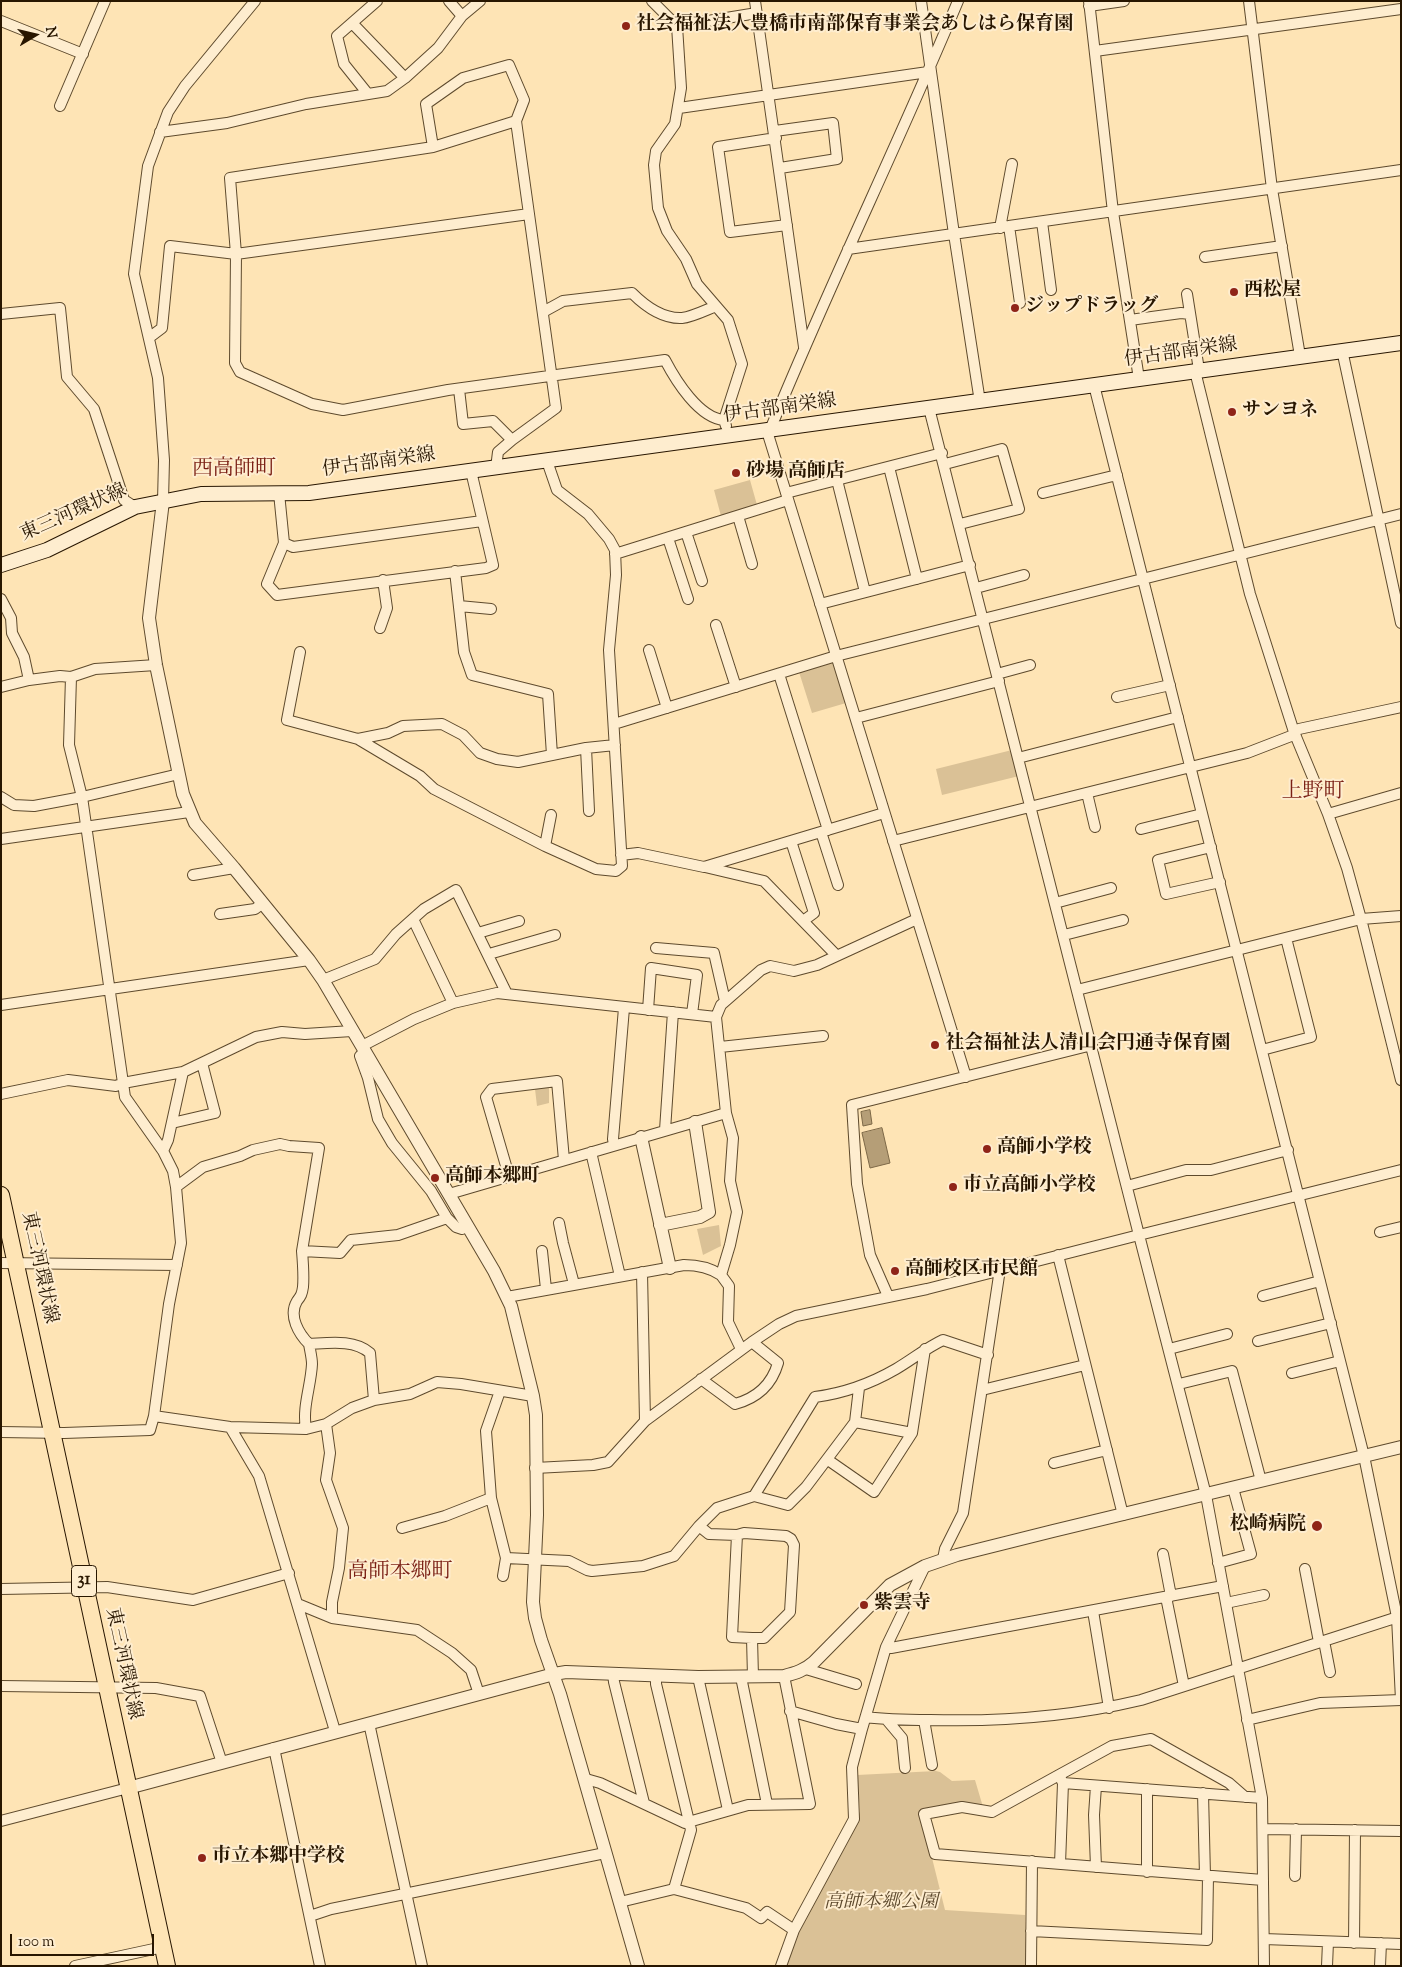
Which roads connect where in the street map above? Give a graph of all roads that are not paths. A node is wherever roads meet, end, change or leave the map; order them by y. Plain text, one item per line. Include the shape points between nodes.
1 (105, 1) edge
2 (256, 1) edge
3 (377, 1) edge
4 (449, 1) edge
5 (480, 1) edge
6 (652, 1) edge
7 (756, 1) edge
8 (921, 1) edge
9 (958, 1) edge
10 (1124, 1) edge
11 (1249, 1) edge
12 (1089, 4) edge
13 (1401, 9) edge
14 (757, 13) junction
15 (462, 16) junction
16 (1, 21) edge
17 (353, 24) junction
18 (678, 26) junction
19 (1253, 28) junction
20 (1095, 51) junction
21 (83, 54) junction
22 (930, 69) junction
23 (404, 78) junction
24 (368, 94) junction
25 (770, 96) junction
26 (60, 106) dead end
27 (679, 108) junction
28 (516, 121) junction
29 (160, 132) junction
30 (775, 135) junction
31 (433, 147) junction
32 (1012, 164) dead end
33 (780, 168) junction
34 (1401, 170) edge
35 (1272, 189) junction
36 (1113, 212) junction
37 (529, 214) junction
38 (1042, 222) junction
39 (787, 226) junction
40 (1004, 227) junction
41 (954, 234) junction
42 (1282, 246) junction
43 (848, 250) junction
44 (236, 254) junction
45 (1205, 257) dead end
46 (1051, 290) dead end
47 (1187, 294) dead end
48 (1020, 303) dead end
49 (716, 306) junction
50 (543, 312) junction
51 (1, 314) edge
52 (1190, 314) junction
53 (1130, 320) junction
54 (150, 337) junction
55 (1401, 343) edge
56 (804, 348) junction
57 (1342, 350) junction
58 (1300, 356) junction
59 (1197, 371) junction
60 (552, 376) junction
61 (1139, 379) junction
62 (1094, 385) junction
63 (459, 389) junction
64 (980, 402) junction
65 (929, 408) junction
66 (724, 420) junction
67 (769, 430) junction
68 (729, 436) junction
69 (512, 440) junction
70 (942, 453) junction
71 (547, 461) junction
72 (945, 464) junction
73 (889, 467) junction
74 (496, 468) junction
75 (472, 471) junction
76 (1117, 475) junction
77 (837, 480) junction
78 (1043, 493) dead end
79 (279, 494) junction
80 (787, 497) junction
81 (163, 501) junction
82 (135, 507) junction
83 (1401, 514) edge
84 (738, 516) junction
85 (1379, 520) junction
86 (482, 522) junction
87 (960, 524) junction
88 (686, 532) junction
89 (668, 538) junction
90 (284, 543) junction
91 (615, 554) junction
92 (1240, 555) junction
93 (752, 564) dead end
94 (1, 565) edge
95 (970, 565) junction
96 (455, 571) junction
97 (1024, 575) dead end
98 (917, 579) junction
99 (383, 580) junction
100 (1144, 580) junction
101 (702, 581) dead end
102 (976, 588) junction
103 (865, 592) junction
104 (1, 599) edge
105 (688, 599) dead end
106 (820, 604) junction
107 (459, 606) junction
108 (491, 609) dead end
109 (984, 620) junction
110 (1401, 623) edge
111 (716, 625) dead end
112 (380, 628) dead end
113 (649, 650) dead end
114 (300, 652) dead end
115 (836, 656) junction
116 (156, 665) junction
117 (1030, 665) dead end
118 (779, 674) junction
119 (71, 677) junction
120 (998, 677) junction
121 (29, 680) junction
122 (1170, 685) junction
123 (1, 687) edge
124 (736, 687) junction
125 (1117, 697) dead end
126 (1401, 707) edge
127 (667, 708) junction
128 (856, 718) junction
129 (1178, 718) junction
130 (614, 724) junction
131 (1294, 732) junction
132 (358, 739) junction
133 (615, 745) junction
134 (586, 748) junction
135 (552, 755) junction
136 (1018, 758) junction
137 (1190, 767) junction
138 (179, 774) junction
139 (1087, 793) junction
140 (1401, 793) edge
141 (1, 797) edge
142 (82, 797) junction
143 (1031, 807) junction
144 (589, 810) dead end
145 (189, 812) junction
146 (884, 812) junction
147 (1202, 814) junction
148 (1328, 814) junction
149 (550, 815) dead end
150 (86, 827) junction
151 (1095, 827) dead end
152 (1141, 828) dead end
153 (825, 831) junction
154 (1, 839) edge
155 (791, 841) junction
156 (893, 841) junction
157 (545, 846) junction
158 (1211, 847) junction
159 (621, 855) junction
160 (704, 867) junction
161 (234, 868) junction
162 (193, 875) dead end
163 (1220, 882) junction
164 (838, 885) dead end
165 (1111, 888) dead end
166 (263, 903) junction
167 (1055, 903) junction
168 (220, 914) dead end
169 (1401, 916) edge
170 (413, 919) junction
171 (917, 919) junction
172 (1361, 919) junction
173 (1122, 920) dead end
174 (519, 921) dead end
175 (803, 921) junction
176 (478, 933) junction
177 (556, 935) dead end
178 (1064, 935) junction
179 (1286, 938) junction
180 (656, 948) dead end
181 (1237, 950) junction
182 (489, 954) junction
183 (836, 955) junction
184 (309, 960) junction
185 (323, 980) junction
186 (110, 990) junction
187 (1077, 990) junction
188 (507, 994) junction
189 (725, 1001) junction
190 (453, 1003) junction
191 (1, 1005) edge
192 (624, 1008) junction
193 (648, 1010) junction
194 (673, 1012) junction
195 (692, 1014) junction
196 (716, 1018) junction
197 (352, 1031) junction
198 (823, 1036) dead end
199 (1092, 1045) junction
200 (720, 1047) junction
201 (363, 1049) junction
202 (1262, 1050) junction
203 (202, 1063) junction
204 (183, 1072) junction
205 (966, 1078) junction
206 (1401, 1080) edge
207 (123, 1083) junction
208 (1, 1094) edge
209 (726, 1113) junction
210 (696, 1122) junction
211 (172, 1123) junction
212 (665, 1130) junction
213 (641, 1137) junction
214 (614, 1145) junction
215 (1288, 1150) junction
216 (163, 1151) junction
217 (591, 1152) junction
218 (564, 1160) junction
219 (1401, 1170) edge
220 (509, 1176) junction
221 (1127, 1186) junction
222 (176, 1187) junction
223 (449, 1194) junction
224 (1, 1195) edge
225 (1299, 1195) junction
226 (447, 1218) junction
227 (560, 1223) dead end
228 (660, 1225) junction
229 (468, 1226) junction
230 (1401, 1227) edge
231 (1380, 1232) dead end
232 (1140, 1235) junction
233 (302, 1251) junction
234 (542, 1251) dead end
235 (1058, 1255) junction
236 (9, 1263) edge
237 (178, 1265) junction
238 (670, 1268) junction
239 (1000, 1269) junction
240 (642, 1272) junction
241 (721, 1275) junction
242 (620, 1276) junction
243 (1320, 1281) junction
244 (574, 1284) junction
245 (546, 1289) junction
246 (507, 1296) junction
247 (888, 1296) junction
248 (1263, 1296) dead end
249 (1331, 1323) junction
250 (1227, 1334) dead end
251 (752, 1342) junction
252 (1258, 1342) dead end
253 (309, 1344) junction
254 (741, 1349) junction
255 (925, 1349) junction
256 (1169, 1349) junction
257 (988, 1355) junction
258 (1340, 1361) junction
259 (1085, 1365) junction
260 (1292, 1373) dead end
261 (701, 1379) junction
262 (1179, 1384) junction
263 (858, 1388) junction
264 (982, 1390) junction
265 (500, 1391) junction
266 (533, 1396) junction
267 (374, 1400) junction
268 (154, 1416) junction
269 (644, 1421) junction
270 (855, 1422) junction
271 (326, 1424) junction
272 (230, 1427) junction
273 (306, 1429) junction
274 (1, 1432) edge
275 (53, 1432) junction
276 (912, 1433) junction
277 (1401, 1448) edge
278 (1107, 1450) junction
279 (1364, 1456) junction
280 (828, 1460) junction
281 (1054, 1463) dead end
282 (535, 1468) junction
283 (1260, 1481) junction
284 (1233, 1488) junction
285 (1206, 1495) junction
286 (754, 1496) junction
287 (491, 1498) junction
288 (1123, 1515) junction
289 (699, 1526) junction
290 (402, 1528) dead end
291 (737, 1534) junction
292 (1163, 1554) dead end
293 (506, 1558) junction
294 (534, 1559) junction
295 (943, 1560) junction
296 (1218, 1563) junction
297 (925, 1566) junction
298 (1305, 1569) dead end
299 (289, 1573) junction
300 (503, 1576) dead end
301 (1223, 1586) junction
302 (85, 1587) junction
303 (1, 1589) edge
304 (1169, 1596) junction
305 (1264, 1596) dead end
306 (1226, 1603) junction
307 (298, 1604) junction
308 (1093, 1611) junction
309 (1399, 1616) edge
310 (332, 1618) junction
311 (752, 1638) junction
312 (1322, 1642) junction
313 (886, 1647) junction
314 (806, 1669) junction
315 (1238, 1669) junction
316 (1330, 1672) dead end
317 (613, 1673) junction
318 (554, 1674) junction
319 (656, 1675) junction
320 (784, 1676) junction
321 (698, 1677) junction
322 (747, 1677) junction
323 (856, 1684) dead end
324 (1, 1686) edge
325 (1184, 1686) junction
326 (106, 1687) junction
327 (479, 1694) junction
328 (1401, 1700) edge
329 (1109, 1708) junction
330 (790, 1711) junction
331 (866, 1718) junction
332 (886, 1719) junction
333 (924, 1720) junction
334 (1247, 1720) junction
335 (369, 1723) junction
336 (862, 1729) junction
337 (335, 1731) junction
338 (274, 1748) junction
339 (222, 1763) junction
340 (932, 1765) dead end
341 (904, 1768) dead end
342 (586, 1779) junction
343 (1061, 1779) junction
344 (1096, 1786) junction
345 (128, 1788) junction
346 (1147, 1789) junction
347 (1204, 1793) junction
348 (1245, 1796) junction
349 (1262, 1798) junction
350 (644, 1803) junction
351 (767, 1804) junction
352 (728, 1810) junction
353 (1, 1821) edge
354 (690, 1822) junction
355 (1263, 1829) junction
356 (1296, 1829) junction
357 (1354, 1830) junction
358 (1401, 1831) edge
359 (605, 1853) junction
360 (1032, 1861) junction
361 (1060, 1864) junction
362 (1096, 1867) junction
363 (1147, 1872) junction
364 (1206, 1876) junction
365 (1295, 1876) dead end
366 (1263, 1880) junction
367 (674, 1889) junction
368 (406, 1894) junction
369 (620, 1902) junction
370 (310, 1916) junction
371 (794, 1930) junction
372 (1031, 1931) junction
373 (1264, 1939) junction
374 (1328, 1942) junction
375 (1354, 1943) junction
376 (1380, 1943) junction
377 (1401, 1944) edge
378 (163, 1947) junction
379 (75, 1966) edge
380 (167, 1966) edge
381 (320, 1966) edge
382 (422, 1966) edge
383 (638, 1966) edge
384 (781, 1966) edge
385 (1031, 1966) edge
386 (1264, 1966) edge
387 (1327, 1966) edge
388 (1380, 1966) edge

1 - 21 street
2 - 29 street via 185,86 168,112
3 - 17 street
4 - 15 street
5 - 15 street
6 - 18 street
7 - 14 street
8 - 22 street
9 - 22 street
10 - 12 street
11 - 19 street
12 - 20 street
13 - 19 street
14 - 18 street
14 - 25 street
15 - 23 street via 438,48
16 - 21 street
17 - 23 street
17 - 24 street via 337,36 344,64
18 - 27 street
19 - 20 street
19 - 35 street
20 - 36 street
21 - 26 street
22 - 25 street
22 - 41 street
22 - 43 street
23 - 24 street via 387,91
24 - 29 street via 306,104 227,123
25 - 27 street
25 - 30 street
27 - 49 street via 674,124 656,151 658,208 697,284
28 - 31 street
28 - 31 street via 524,100 509,65 463,78 426,104
28 - 37 street
29 - 54 street via 148,166 134,274
30 - 33 street
30 - 33 street via 833,123 837,158
30 - 39 street via 718,147 730,232
31 - 44 street via 230,178
32 - 40 street
33 - 39 street
34 - 35 street
35 - 36 street
35 - 42 street
36 - 38 street
36 - 53 street
37 - 44 street
37 - 50 street
38 - 40 street
38 - 46 street
39 - 56 street
40 - 41 street
40 - 48 street
41 - 43 street
41 - 64 street
42 - 45 street
42 - 58 street
43 - 56 street
44 - 54 street via 170,246 162,328
44 - 63 street via 235,363 240,372 312,404 344,410
47 - 52 street
49 - 50 street via 682,318 661,314 645,306 632,293 563,301
49 - 66 street via 728,320 742,364
50 - 60 street
51 - 82 street via 60,308 67,377 94,408 124,500
52 - 53 street
52 - 59 street
53 - 61 street
54 - 81 street via 158,378 164,460
55 - 57 main road, 伊古部南栄線
56 - 67 street
57 - 58 main road, 伊古部南栄線
57 - 85 street
58 - 59 main road, 伊古部南栄線
59 - 61 main road, 伊古部南栄線
59 - 92 street
60 - 63 street
60 - 66 street via 665,360 676,381 699,406 710,416
60 - 69 street via 556,408
61 - 62 main road, 伊古部南栄線
62 - 64 main road, 伊古部南栄線
62 - 76 street
63 - 69 street via 463,424 493,421
64 - 65 main road, 伊古部南栄線
65 - 67 main road, 伊古部南栄線
65 - 70 street
66 - 68 street
67 - 68 main road, 伊古部南栄線
67 - 80 street
68 - 71 main road, 伊古部南栄線
69 - 74 street via 498,452
70 - 72 street
70 - 73 street
71 - 74 main road, 伊古部南栄線
71 - 91 street via 558,490 588,514 609,539
72 - 87 street
72 - 87 street via 1002,449 1019,509
73 - 77 street
73 - 98 street
74 - 75 main road, 伊古部南栄線
75 - 79 main road, 伊古部南栄線
75 - 86 street
76 - 78 street
76 - 100 street
77 - 80 street
77 - 103 street
79 - 81 main road, 伊古部南栄線 via 201,494
79 - 90 street
80 - 84 street
80 - 106 street
81 - 82 main road, 東三河環状線
81 - 116 street via 150,604
82 - 94 main road, 東三河環状線 via 47,550
83 - 85 street
84 - 88 street
84 - 93 street
85 - 92 street
85 - 110 street
86 - 90 street via 293,546
86 - 96 street via 493,564 486,568
87 - 95 street
88 - 89 street
88 - 101 street
89 - 91 street
89 - 105 street
90 - 99 street via 267,584 276,595
91 - 130 street via 609,650
92 - 100 street
92 - 131 street
95 - 98 street
95 - 102 street
96 - 99 street
96 - 107 street
97 - 102 street
98 - 103 street
99 - 112 street via 387,608
100 - 109 street
100 - 122 street
102 - 109 street
103 - 106 street
104 - 121 street via 11,618 12,633 24,657
106 - 115 street
107 - 108 street
107 - 135 street via 464,652 472,674 548,694
109 - 115 street
109 - 120 street
111 - 124 street
113 - 127 street
114 - 132 street via 287,720
115 - 118 street
115 - 128 street
116 - 119 street via 95,669
116 - 138 street
117 - 120 street
118 - 124 street
118 - 153 street
119 - 121 street
119 - 142 street via 69,746
120 - 128 street
120 - 136 street
121 - 123 street
122 - 125 street
122 - 129 street
124 - 127 street
126 - 131 street
127 - 130 street
128 - 146 street
129 - 136 street
129 - 137 street
130 - 133 street
131 - 137 street via 1247,753
131 - 148 street
132 - 135 street via 388,733 403,726 442,724 463,735 480,753 497,759 518,762
132 - 157 street via 420,776 434,789
133 - 134 street
133 - 159 street
134 - 135 street
134 - 144 street
136 - 143 street
137 - 139 street
137 - 147 street
138 - 142 street
138 - 145 street
139 - 143 street
139 - 151 street
140 - 148 street
141 - 142 street via 14,804 34,806
142 - 150 street
143 - 156 street
143 - 167 street
145 - 150 street
145 - 161 street
146 - 153 street
146 - 156 street
147 - 152 street
147 - 158 street
148 - 172 street
149 - 157 street
150 - 154 street
150 - 186 street
153 - 155 street
153 - 164 street
155 - 160 street
155 - 175 street via 814,913
156 - 171 street
157 - 159 street via 596,870 616,871 622,866
158 - 163 street
158 - 163 street via 1158,860 1166,894
159 - 160 street via 638,853
160 - 175 street via 764,881
161 - 162 street
161 - 166 street
163 - 181 street
165 - 167 street
166 - 168 street via 255,909
166 - 184 street
167 - 178 street
169 - 172 street
170 - 176 street via 456,890
170 - 185 street via 375,959
170 - 190 street
171 - 183 street
171 - 205 street
172 - 179 street
172 - 206 street
173 - 178 street
174 - 176 street
175 - 183 street
176 - 182 street
177 - 182 street
178 - 187 street
179 - 181 street
179 - 202 street via 1311,1037
180 - 189 street via 714,953
181 - 187 street
181 - 202 street
182 - 188 street
183 - 189 street via 817,965 794,971 770,966 760,970
184 - 185 street
184 - 186 street
185 - 197 street
186 - 191 street
186 - 207 street
187 - 199 street
188 - 190 street via 497,993
188 - 192 street
189 - 196 street via 720,1005
190 - 201 street via 414,1019
192 - 193 street
192 - 214 street
193 - 194 street
193 - 195 street via 651,968 697,975
194 - 195 street
194 - 212 street
195 - 196 street
196 - 200 street
197 - 201 street
197 - 203 street via 282,1032 256,1037
198 - 200 street
199 - 205 street
199 - 221 street
200 - 209 street
201 - 223 street
201 - 226 street via 360,1056 378,1119
202 - 215 street
203 - 204 street
203 - 211 street via 215,1113
204 - 207 street
204 - 211 street
205 - 247 street via 852,1105 857,1184 870,1255
207 - 208 street via 116,1086 68,1080
207 - 216 street via 125,1097
209 - 210 street
209 - 241 street via 733,1138 730,1180 737,1212
210 - 212 street
210 - 228 street via 709,1212 700,1217
211 - 216 street
212 - 213 street
213 - 214 street
213 - 228 street
214 - 217 street
215 - 221 street via 1211,1170 1186,1170
215 - 225 street
216 - 222 street via 174,1171
217 - 218 street
217 - 242 street
218 - 220 street
218 - 220 street via 557,1081 492,1089 486,1097
219 - 225 street
220 - 223 street
221 - 232 street
222 - 233 street via 203,1167 253,1150 280,1144 320,1148
222 - 237 street via 181,1243
223 - 229 street
224 - 236 main road, 東三河環状線 / 31
225 - 232 street
225 - 243 street
226 - 229 street via 456,1227
226 - 233 street via 398,1235 351,1240 340,1253
227 - 244 street
228 - 238 street
229 - 246 street
230 - 231 street
232 - 235 street
232 - 256 street
233 - 253 street via 304,1285 302,1297 294,1309 294,1320 301,1336
234 - 245 street
235 - 239 street
235 - 259 street
236 - 237 street
236 - 275 main road, 東三河環状線 / 31
237 - 268 street via 169,1304
238 - 240 street
238 - 241 street via 697,1265
239 - 247 street
239 - 257 street
240 - 242 street
240 - 269 street
241 - 254 street via 729,1286 728,1322
242 - 244 street
243 - 248 street
243 - 249 street
244 - 245 street
245 - 246 street
246 - 266 street
247 - 251 street via 796,1316
249 - 252 street
249 - 258 street
250 - 256 street
251 - 254 street
251 - 261 street via 778,1363 768,1386 735,1404
253 - 267 street via 338,1342 362,1346 370,1353
253 - 273 street via 312,1362 304,1415
254 - 261 street
255 - 257 street via 943,1340
255 - 263 street
255 - 276 street
256 - 262 street
257 - 264 street
258 - 260 street
258 - 279 street
259 - 264 street
259 - 278 street
261 - 269 street
262 - 283 street via 1232,1371
262 - 285 street
263 - 270 street
263 - 286 street via 815,1397
264 - 295 street via 963,1513 945,1548
265 - 266 street
265 - 267 street via 437,1382 410,1394
265 - 287 street via 486,1431
266 - 282 street
267 - 271 street via 352,1408
268 - 272 street
268 - 275 street via 150,1430
269 - 282 street via 608,1462
270 - 276 street
270 - 280 street
271 - 273 street
271 - 310 street via 330,1453 326,1480 343,1528
272 - 273 street
272 - 299 street via 259,1476
274 - 275 street
275 - 302 main road, 東三河環状線 / 31
276 - 280 street via 874,1492
277 - 279 street
278 - 281 street
278 - 288 street
279 - 283 street
279 - 309 street
280 - 286 street via 788,1505
282 - 294 street
283 - 284 street
284 - 285 street
284 - 296 street via 1250,1554
285 - 288 street
285 - 296 street
286 - 289 street via 717,1508
287 - 290 street
287 - 293 street
288 - 295 street
289 - 291 street via 709,1534
289 - 294 street via 674,1556 643,1566 592,1571 569,1561
291 - 311 street via 732,1637
291 - 311 street via 786,1536 794,1545 790,1612 764,1638
292 - 304 street
293 - 294 street
293 - 300 street
294 - 318 street via 535,1618
295 - 297 street
296 - 301 street
297 - 313 street
297 - 314 street via 890,1585
298 - 312 street
299 - 302 street via 193,1600 107,1587
299 - 307 street
301 - 304 street
301 - 306 street
302 - 303 street
302 - 326 main road, 東三河環状線 / 31
304 - 308 street
304 - 325 street
305 - 306 street
306 - 315 street
307 - 310 street
307 - 337 street
308 - 313 street
308 - 329 street
309 - 312 street
309 - 328 street
310 - 327 street via 417,1630 471,1670
311 - 322 street
312 - 315 street
312 - 316 street
313 - 331 street
314 - 320 street
314 - 323 street
315 - 325 street
315 - 334 street
317 - 318 street
317 - 319 street
317 - 350 street
318 - 327 street
318 - 342 street
319 - 321 street
319 - 354 street
320 - 322 street
320 - 330 street
321 - 322 street
321 - 352 street
322 - 351 street via 741,1686
324 - 326 street
325 - 329 street
326 - 339 street via 156,1688 200,1696
326 - 345 main road, 東三河環状線 / 31
327 - 335 street
328 - 334 street via 1320,1703
329 - 333 street via 1038,1719
330 - 336 street
330 - 351 street via 810,1804
331 - 332 street
331 - 336 street
332 - 333 street
332 - 341 street via 902,1738
333 - 340 street
334 - 349 street
335 - 337 street
335 - 368 street
336 - 371 street via 852,1767 854,1819
337 - 338 street
338 - 339 street
338 - 370 street
339 - 345 street
342 - 350 street
342 - 359 street
343 - 344 street
343 - 348 street via 1112,1746 1151,1739 1229,1783
343 - 360 street via 992,1812 962,1807 924,1814 935,1854
343 - 361 street
344 - 346 street
344 - 362 street
345 - 353 street
345 - 378 main road, 東三河環状線 / 31
346 - 347 street
346 - 363 street
347 - 348 street
347 - 364 street
348 - 349 street
349 - 355 street
350 - 354 street
351 - 352 street
352 - 354 street
354 - 367 street via 691,1830
355 - 356 street
355 - 366 street
356 - 357 street
356 - 365 street
357 - 358 street
357 - 375 street
359 - 368 street
359 - 369 street
360 - 361 street
360 - 372 street
361 - 362 street
362 - 363 street
363 - 364 street
364 - 366 street
364 - 372 street via 1207,1940
366 - 373 street
367 - 369 street
367 - 371 street via 746,1908 761,1918 767,1912
368 - 370 street
368 - 382 street
369 - 383 street
370 - 381 street
371 - 384 street
372 - 385 street
373 - 374 street
373 - 386 street
374 - 375 street
374 - 387 street
375 - 376 street
376 - 377 street
376 - 388 street
378 - 379 street
378 - 380 main road, 東三河環状線 / 31

